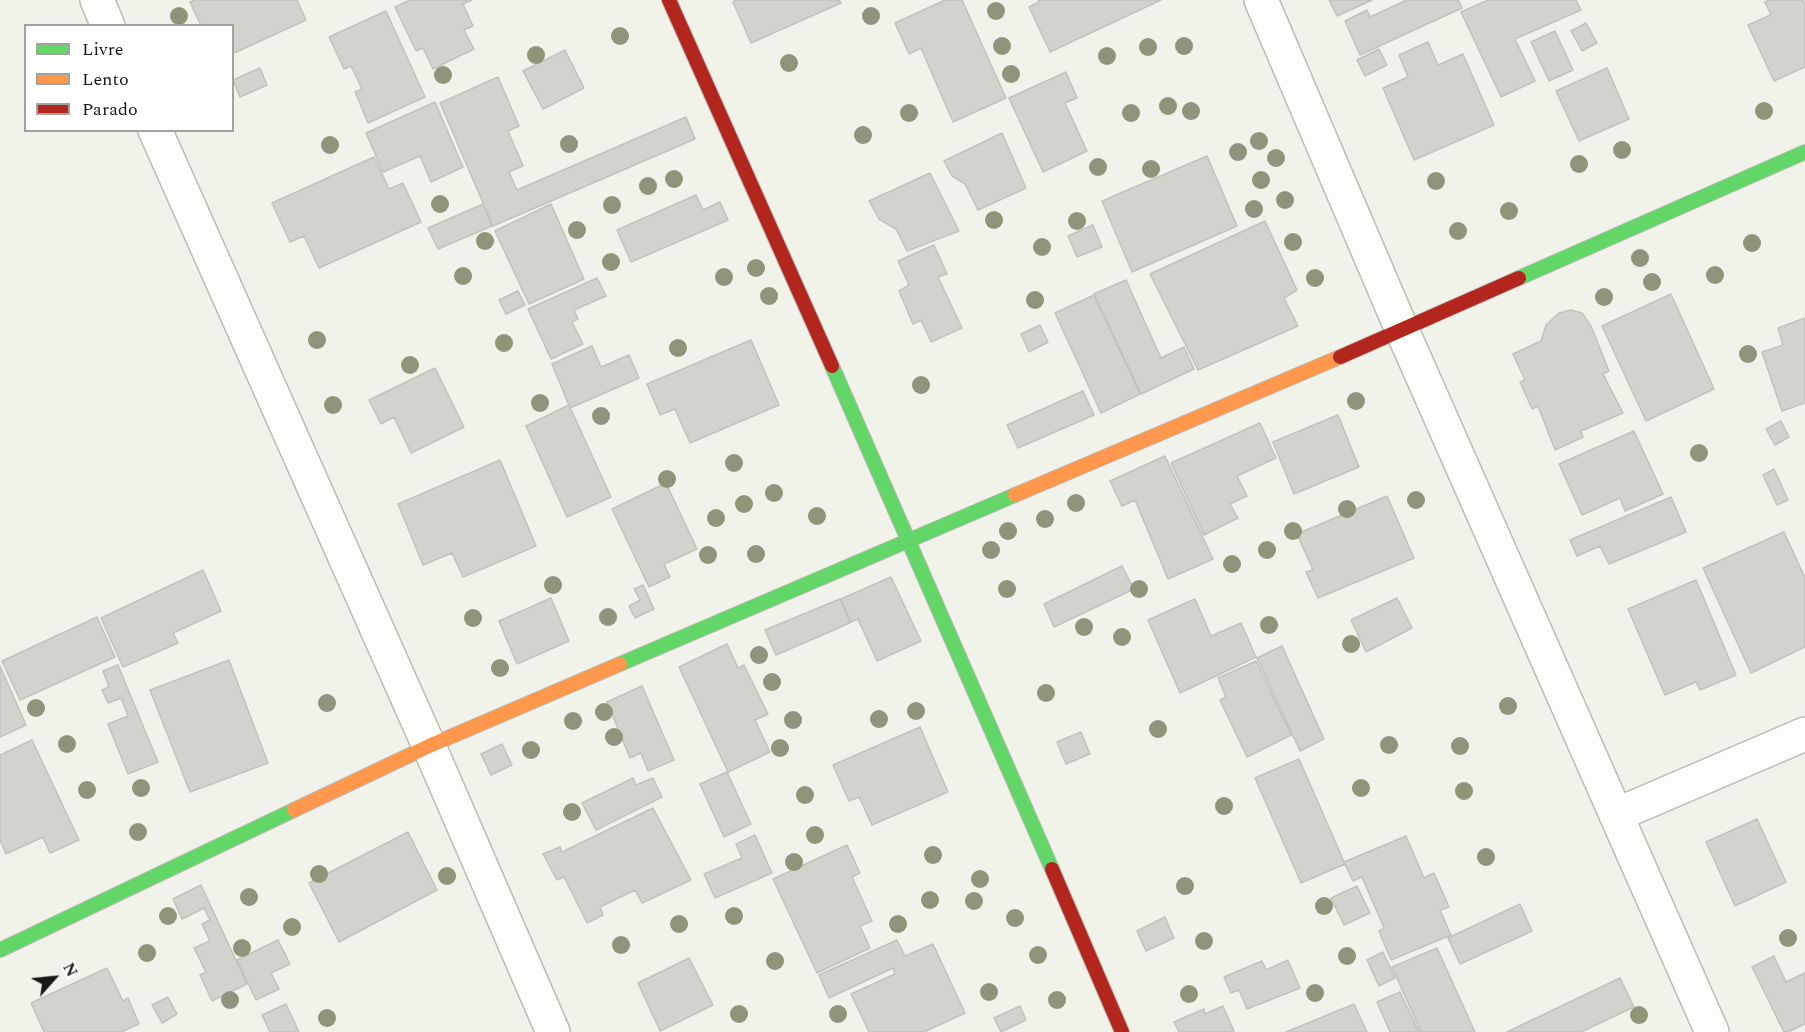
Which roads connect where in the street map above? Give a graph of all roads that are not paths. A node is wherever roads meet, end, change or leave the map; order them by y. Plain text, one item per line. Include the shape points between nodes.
1 (97, 0) edge
2 (669, 0) edge
3 (1261, 0) edge
4 (107, 24) edge
5 (156, 132) edge
6 (1805, 152) edge
7 (1402, 330) junction
8 (909, 539) junction
9 (1805, 734) edge
10 (429, 746) junction
11 (1616, 815) junction
12 (0, 950) edge
13 (553, 1032) edge
14 (1122, 1032) edge
15 (1712, 1032) edge

1 - 4 street
2 - 8 street
3 - 7 street
5 - 10 street
6 - 7 street
7 - 8 street
7 - 11 street
8 - 10 street
8 - 14 street
9 - 11 street
10 - 12 street
10 - 13 street
11 - 15 street

